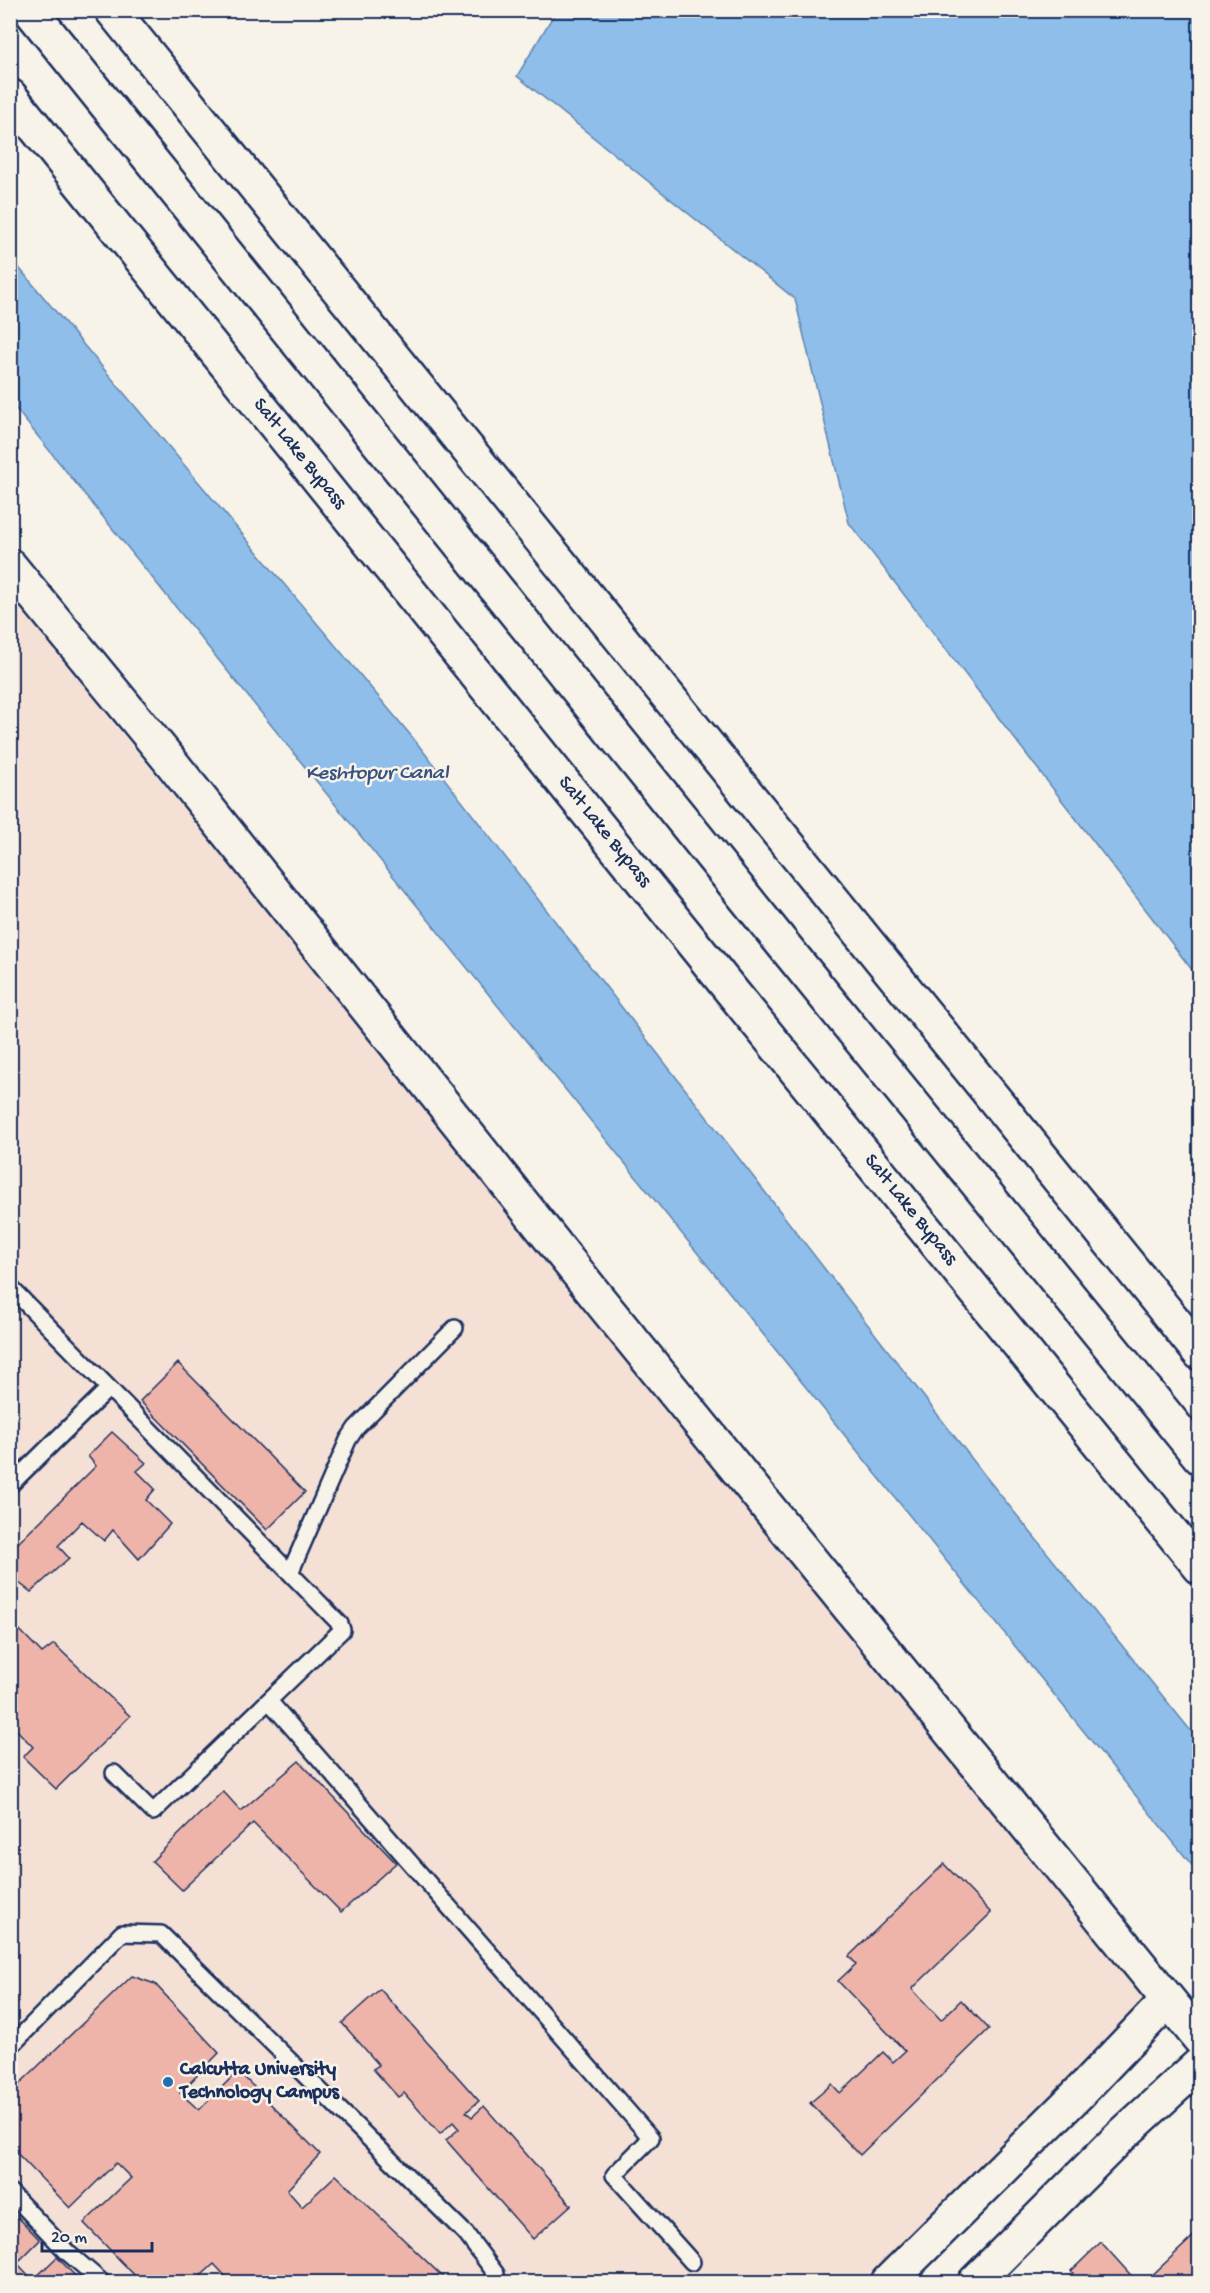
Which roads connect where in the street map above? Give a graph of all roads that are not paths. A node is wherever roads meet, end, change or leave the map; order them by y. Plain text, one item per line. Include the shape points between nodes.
1 (30, 10) edge
2 (112, 10) edge
3 (10, 96) edge
4 (10, 566) edge
5 (10, 1287) edge
6 (455, 1328) dead end
7 (1200, 1353) edge
8 (109, 1388) junction
9 (1200, 1457) edge
10 (10, 1485) edge
11 (1200, 1567) edge
12 (290, 1573) junction
13 (269, 1701) junction
14 (114, 1773) dead end
15 (1168, 2000) junction
16 (1200, 2039) edge
17 (10, 2047) edge
18 (1200, 2064) edge
19 (10, 2192) edge
20 (692, 2262) dead end
21 (102, 2283) edge
22 (496, 2283) edge
23 (888, 2283) edge
24 (975, 2283) edge

1 - 9 main road
2 - 7 main road
3 - 11 main road, Salt Lake Bypass
4 - 15 main road
5 - 8 lane
6 - 12 lane via 356,1428
8 - 10 lane
8 - 12 lane
12 - 13 lane via 342,1629
13 - 14 lane via 153,1812
13 - 20 lane via 651,2138 614,2175
15 - 16 main road
15 - 23 main road
17 - 22 lane via 122,1932 161,1934 466,2234 496,2274
18 - 24 main road via 1120,2137
19 - 21 lane

